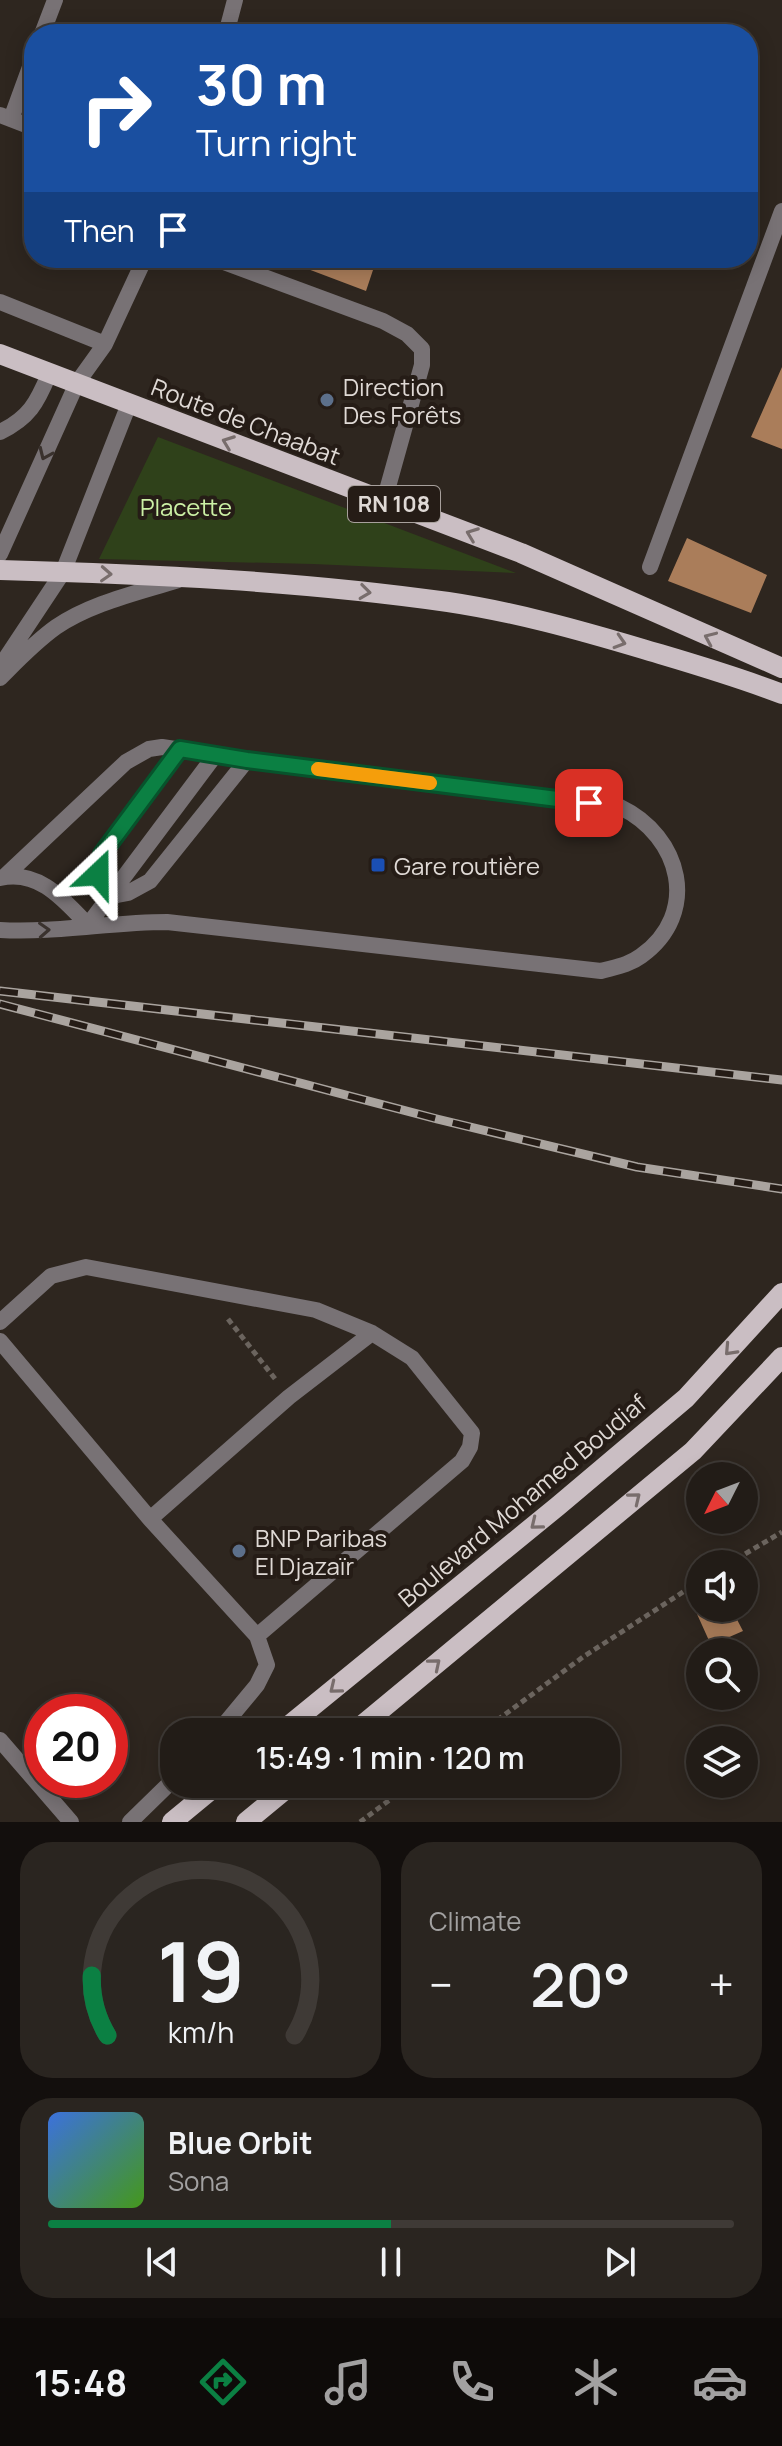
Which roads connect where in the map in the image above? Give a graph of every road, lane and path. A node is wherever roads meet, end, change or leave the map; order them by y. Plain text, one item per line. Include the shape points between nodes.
1 (55, 0) edge
2 (235, 0) edge
3 (46, 24) edge
4 (229, 24) edge
5 (24, 77) edge
6 (5, 117) edge
7 (24, 124) edge
8 (782, 211) edge
9 (140, 268) edge
10 (240, 268) edge
11 (0, 302) edge
12 (105, 344) junction
13 (0, 354) edge
14 (49, 374) junction
15 (77, 383) junction
16 (129, 404) junction
17 (0, 432) edge
18 (384, 501) junction
19 (0, 554) edge
20 (650, 567) dead end
21 (0, 570) edge
22 (63, 572) junction
23 (184, 578) junction
24 (0, 667) edge
25 (782, 668) edge
26 (0, 678) edge
27 (782, 694) edge
28 (180, 749) junction
29 (216, 754) junction
30 (247, 760) junction
31 (2, 877) edge
32 (107, 897) junction
33 (88, 925) junction
34 (0, 930) edge
35 (206, 1289) junction
36 (782, 1293) edge
37 (0, 1322) edge
38 (372, 1333) junction
39 (0, 1341) edge
40 (782, 1357) edge
41 (289, 1397) junction
42 (150, 1519) junction
43 (782, 1532) edge
44 (752, 1550) edge
45 (686, 1590) edge
46 (257, 1636) junction
47 (230, 1718) edge
48 (298, 1718) edge
49 (371, 1718) edge
50 (500, 1718) edge
51 (0, 1740) edge
52 (160, 1793) edge
53 (201, 1798) edge
54 (275, 1798) edge
55 (392, 1798) edge
56 (71, 1822) edge
57 (130, 1822) edge
58 (172, 1822) edge
59 (246, 1822) edge
60 (360, 1822) edge

1 - 3 street
2 - 4 street
5 - 6 street
6 - 7 street
8 - 20 street
9 - 12 street
10 - 18 street via 383,321 422,349
11 - 12 street
12 - 15 street
13 - 14 main road, Route de Chaabat / RN 108
14 - 15 main road, Route de Chaabat / RN 108
14 - 17 street via 20,423
15 - 16 main road, Route de Chaabat / RN 108
15 -> 19 street
18 -> 16 main road, Route de Chaabat / RN 108
16 - 22 street
25 -> 18 main road, Route de Chaabat / RN 108 via 521,553
21 - 22 main road
22 -> 23 main road
22 - 24 street
23 - 26 street via 106,603 57,626
23 -> 27 main road via 335,589 481,608 557,623
28 - 29 street
28 - 31 street via 149,749 126,762
28 - 32 street via 102,854 98,874
29 - 30 street
29 - 32 street
30 - 32 street via 150,881
30 - 33 street via 620,807 654,829 670,854 677,883 668,924 641,956 601,971 213,925
31 - 33 street via 47,886
32 - 33 street
34 -> 33 street
35 - 37 street via 86,1267 51,1276
35 - 38 street via 316,1310
35 - 41 path
36 -> 48 main road, Boulevard Mohamed Boudiaf via 686,1398
38 - 41 street
38 - 46 street via 412,1358 472,1433 470,1447 462,1461
39 - 42 street
49 -> 40 main road via 693,1451
41 - 42 street
42 - 46 street
43 - 44 path
45 - 50 path
46 - 47 street via 267,1665
51 - 56 street
52 - 57 street
53 - 58 main road
54 - 59 main road
55 - 60 path

